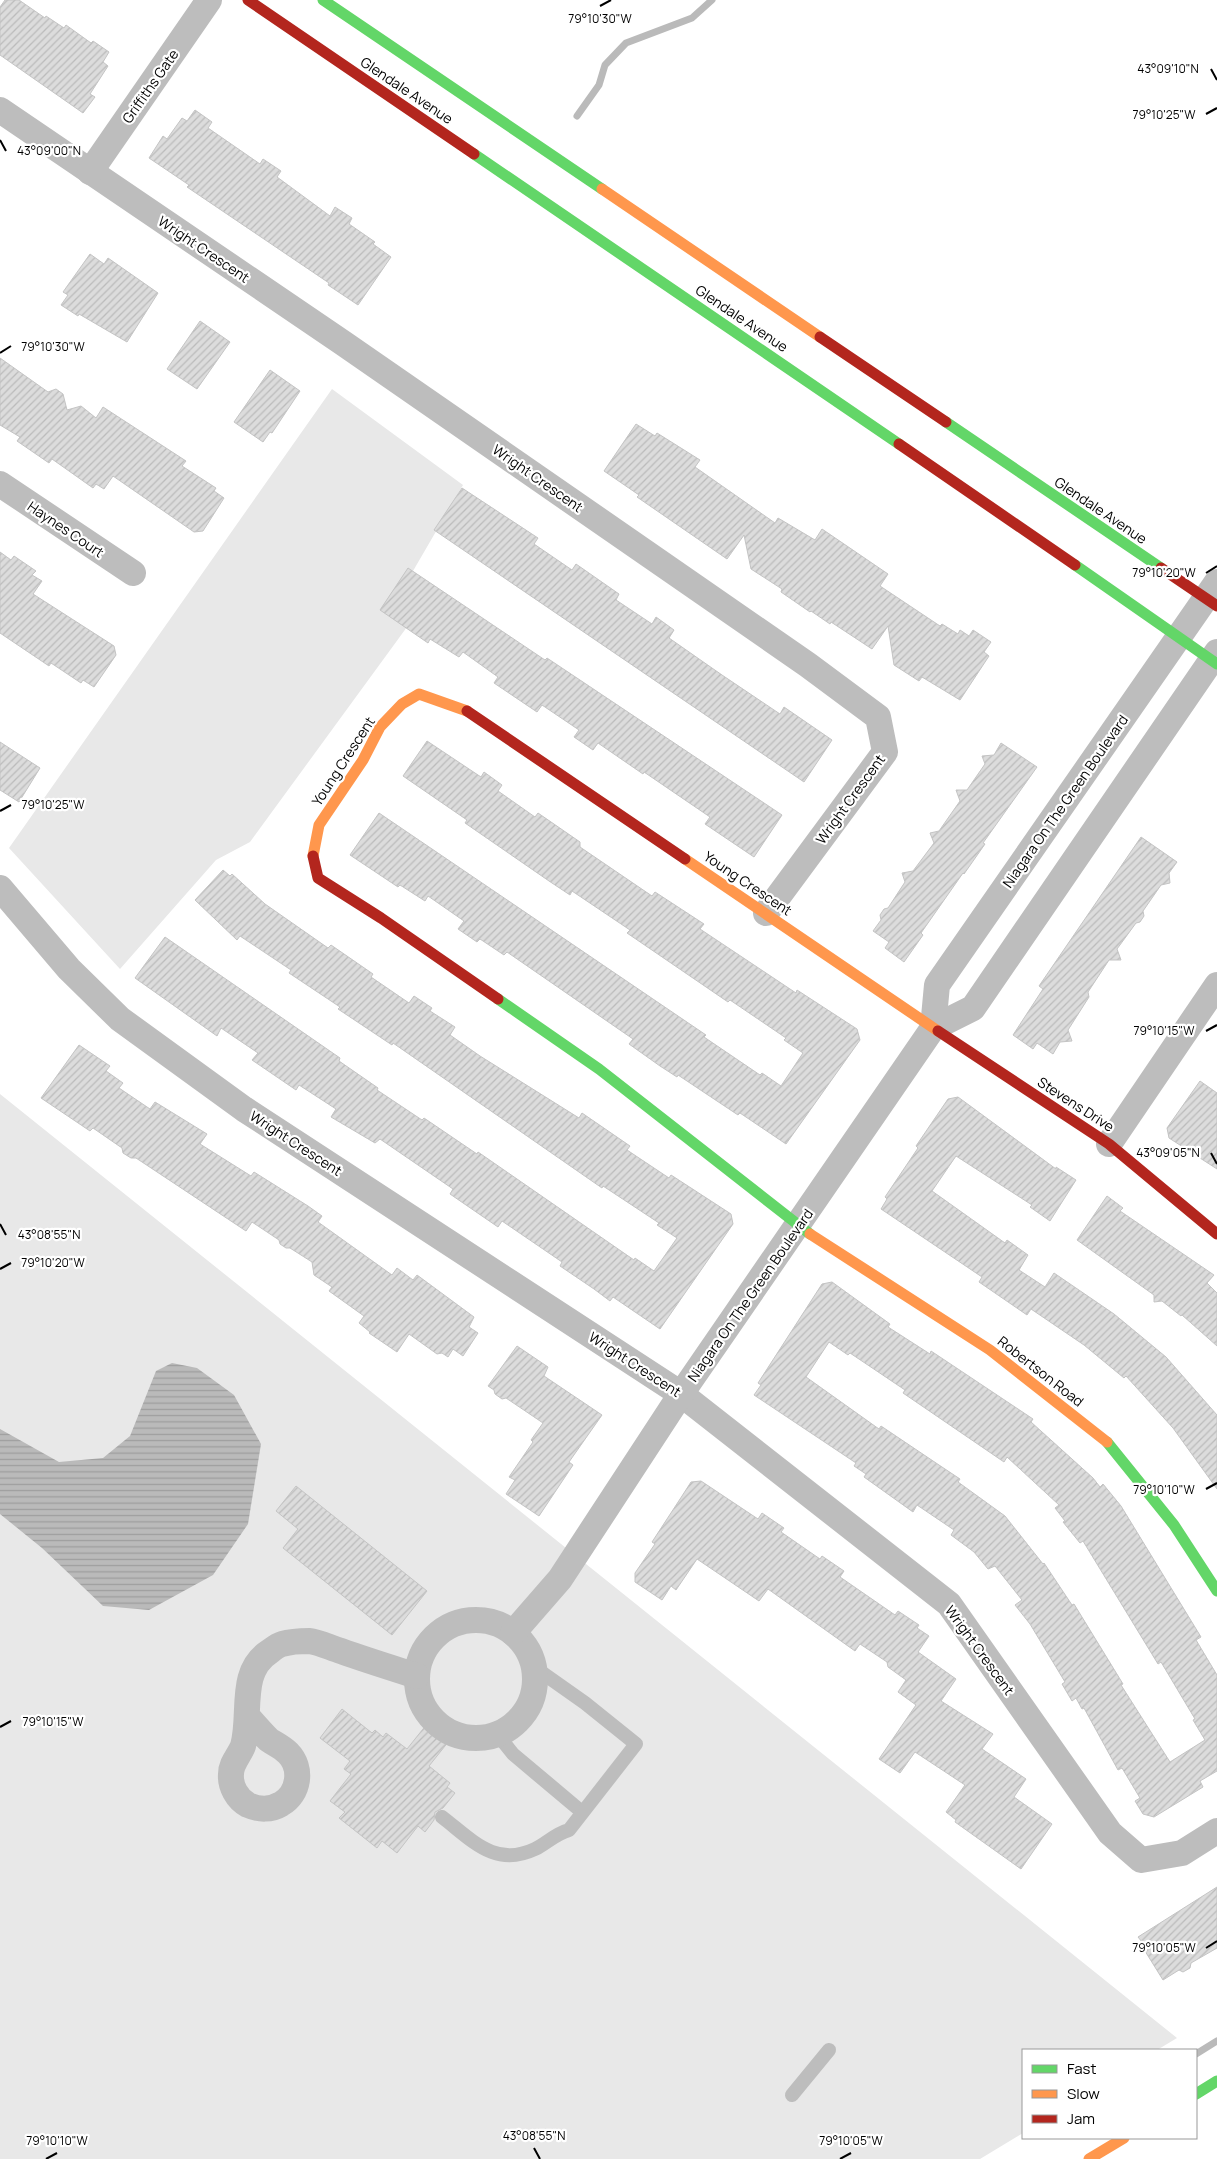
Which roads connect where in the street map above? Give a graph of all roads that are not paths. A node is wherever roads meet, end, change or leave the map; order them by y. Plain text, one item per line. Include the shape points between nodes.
1 (209, 0) edge
2 (248, 0) edge
3 (323, 0) edge
4 (0, 110) edge
5 (90, 172) junction
6 (0, 484) edge
7 (133, 573) dead end
8 (1213, 595) edge
9 (1178, 637) junction
10 (1215, 658) edge
11 (0, 888) edge
12 (766, 913) junction
13 (1217, 985) edge
14 (933, 1028) junction
15 (1109, 1144) junction
16 (798, 1226) junction
17 (1217, 1234) edge
18 (682, 1394) junction
19 (1217, 1591) edge
20 (514, 1633) junction
21 (534, 1667) junction
22 (417, 1676) junction
23 (248, 1718) dead end
24 (497, 1734) junction
25 (582, 1812) junction
26 (442, 1817) dead end
27 (1217, 1831) edge
28 (829, 2050) dead end
29 (1217, 2081) edge
30 (1197, 2093) edge
31 (792, 2095) dead end
32 (1122, 2139) edge
33 (1089, 2159) edge

1 - 5 street, Griffiths Gate
2 - 9 street, Glendale Avenue
3 - 8 street, Glendale Avenue
4 - 5 street, Wright Crescent
5 - 12 street, Wright Crescent via 357,353 808,665 878,717 885,752
6 - 7 street, Haynes Court
8 - 9 street, Niagara On The Green Boulevard
9 - 10 street, Glendale Avenue
9 - 14 street, Niagara On The Green Boulevard via 937,985
10 - 14 street, Niagara On The Green Boulevard via 973,1008
11 - 18 street, Wright Crescent via 69,970 120,1019 244,1109
12 - 14 street, Young Crescent
12 - 16 street, Young Crescent via 464,709 419,694 402,704 380,727 363,760 319,825 314,855 318,878 600,1069
13 - 15 street
14 - 15 street, Stevens Drive
14 - 16 street, Niagara On The Green Boulevard
15 - 17 street, Stevens Drive
16 - 18 street, Niagara On The Green Boulevard
16 - 19 street, Robertson Road via 990,1350 1110,1444 1174,1525
18 - 20 street, Niagara On The Green Boulevard via 560,1579
18 - 27 street, Wright Crescent via 949,1604 1110,1833 1141,1860 1182,1853
20 - 21 street via 527,1648
20 - 22 street via 488,1621 459,1622 442,1630 429,1643 420,1660
21 - 24 street via 534,1688 528,1707 515,1723
21 - 25 lane via 636,1744
22 - 23 street via 309,1641 282,1644 261,1657 252,1672
22 - 24 street via 420,1697 429,1714 443,1727 460,1735 478,1738
24 - 25 lane via 513,1754
25 - 26 lane via 568,1830 525,1854 507,1857 488,1852
28 - 31 lane
29 - 30 street
32 - 33 street

